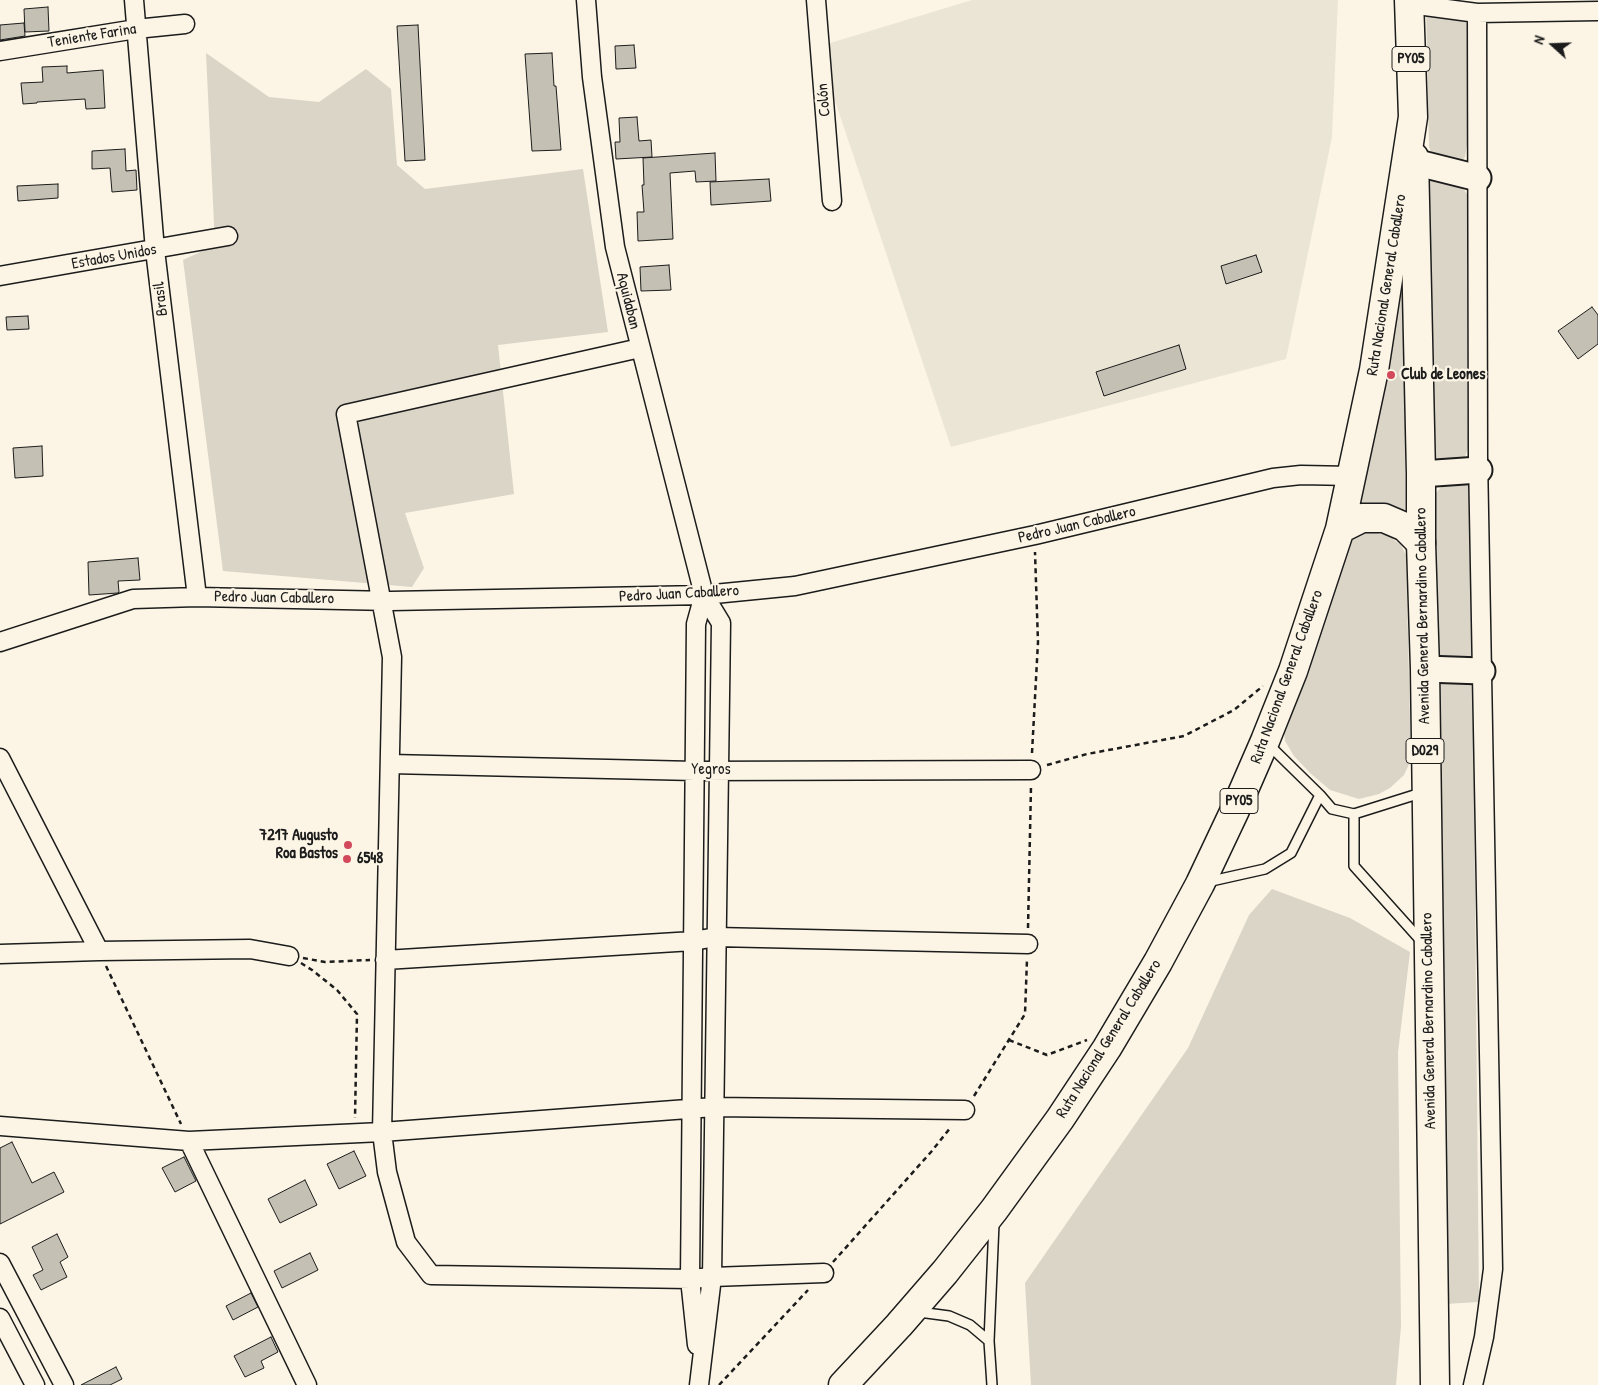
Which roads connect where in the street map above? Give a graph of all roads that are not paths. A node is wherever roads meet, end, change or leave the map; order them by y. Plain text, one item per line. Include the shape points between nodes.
1 (134, 0) edge
2 (586, 0) edge
3 (816, 0) edge
4 (1410, 2) edge
5 (1598, 11) edge
6 (1477, 13) junction
7 (185, 24) dead end
8 (136, 29) junction
9 (0, 51) edge
10 (1414, 117) junction
11 (1414, 162) junction
12 (1478, 178) junction
13 (832, 201) dead end
14 (228, 236) dead end
15 (155, 250) junction
16 (0, 276) edge
17 (640, 348) junction
18 (1479, 470) junction
19 (1421, 474) junction
20 (1352, 476) junction
21 (1340, 529) junction
22 (1421, 543) junction
23 (704, 595) junction
24 (197, 597) junction
25 (381, 600) junction
26 (0, 642) edge
27 (1425, 669) junction
28 (1482, 671) junction
29 (1265, 741) junction
30 (0, 758) edge
31 (390, 764) junction
32 (695, 770) junction
33 (719, 770) junction
34 (1031, 770) road end
35 (1426, 791) junction
36 (1320, 795) junction
37 (1354, 814) junction
38 (1200, 884) junction
39 (716, 938) junction
40 (693, 941) junction
41 (1028, 944) road end
42 (1428, 949) junction
43 (99, 951) junction
44 (0, 954) edge
45 (289, 956) road end
46 (384, 960) junction
47 (714, 1108) junction
48 (692, 1109) junction
49 (965, 1110) road end
50 (0, 1126) edge
51 (382, 1132) junction
52 (189, 1141) junction
53 (994, 1210) junction
54 (0, 1263) edge
55 (824, 1273) road end
56 (712, 1277) junction
57 (690, 1280) junction
58 (0, 1318) edge
59 (899, 1324) junction
60 (989, 1341) junction
61 (699, 1380) edge
62 (35, 1385) edge
63 (64, 1385) edge
64 (307, 1385) edge
65 (843, 1385) edge
66 (992, 1385) edge
67 (1435, 1385) edge
68 (1473, 1385) edge

1 - 8 street, Brasil
2 - 17 street, Aquidaban via 592,77 615,247
3 - 13 street, Colón
4 - 6 street
4 - 10 main road, Ruta Nacional General Caballero / PY05
5 - 6 street
6 - 12 street
7 - 8 street, Teniente Farina
8 - 9 street, Teniente Farina
8 - 15 street, Brasil
10 - 11 main road, Avenida General Bernardino Caballero / D029
10 - 20 main road, Ruta Nacional General Caballero / PY05 via 1374,370
11 - 12 main road
11 - 19 main road, Avenida General Bernardino Caballero / D029
12 - 18 street
14 - 15 street, Estados Unidos
15 - 16 street, Estados Unidos
15 - 24 street, Brasil
17 - 23 street, Aquidaban
17 - 25 street via 346,414
18 - 19 main road
18 - 28 street
19 - 22 main road, Avenida General Bernardino Caballero / D029
20 - 21 main road, Ruta Nacional General Caballero / PY05
20 - 23 street, Pedro Juan Caballero via 1273,478 1035,535 795,586
21 - 22 main road via 1362,518 1384,518 1405,527
21 - 29 main road, Ruta Nacional General Caballero / PY05 via 1293,670
22 - 27 main road, Avenida General Bernardino Caballero / D029
23 - 25 street, Pedro Juan Caballero
23 - 32 street via 696,624
23 - 33 street via 721,622
24 - 25 street, Pedro Juan Caballero
24 - 26 street, Pedro Juan Caballero via 133,600
25 - 31 street via 392,656
27 - 28 main road
27 - 35 main road, Avenida General Bernardino Caballero / D029
28 - 68 street via 1493,1269 1484,1337
29 - 36 lane
29 - 38 main road, Ruta Nacional General Caballero / PY05
30 - 43 street
31 - 32 street, Yegros
31 - 46 street
32 - 33 street, Yegros
32 - 40 street
33 - 34 street, Yegros
33 - 39 street
35 - 37 lane
35 - 42 main road, Avenida General Bernardino Caballero / D029
36 - 37 lane via 1332,809
36 - 38 lane via 1291,853 1265,869
37 - 42 lane via 1354,866
38 - 53 main road, Ruta Nacional General Caballero / PY05 via 1118,1028 1060,1118
39 - 40 street
39 - 41 street
39 - 47 street
40 - 46 street
40 - 48 street
42 - 67 main road, Avenida General Bernardino Caballero / D029
43 - 44 street
43 - 45 street via 250,950
46 - 51 street
47 - 48 street
47 - 49 street
47 - 56 street
48 - 51 street
48 - 57 street
50 - 52 street
51 - 52 street
51 - 57 street via 387,1172 406,1242 431,1275
52 - 64 street
53 - 59 main road, Ruta Nacional General Caballero / PY05
53 - 60 lane
54 - 63 street
55 - 56 street
56 - 57 street
56 - 61 street
57 - 61 street
58 - 62 street
59 - 60 lane via 920,1312 950,1316 970,1325
59 - 65 main road, Ruta Nacional General Caballero / PY05
60 - 66 lane

